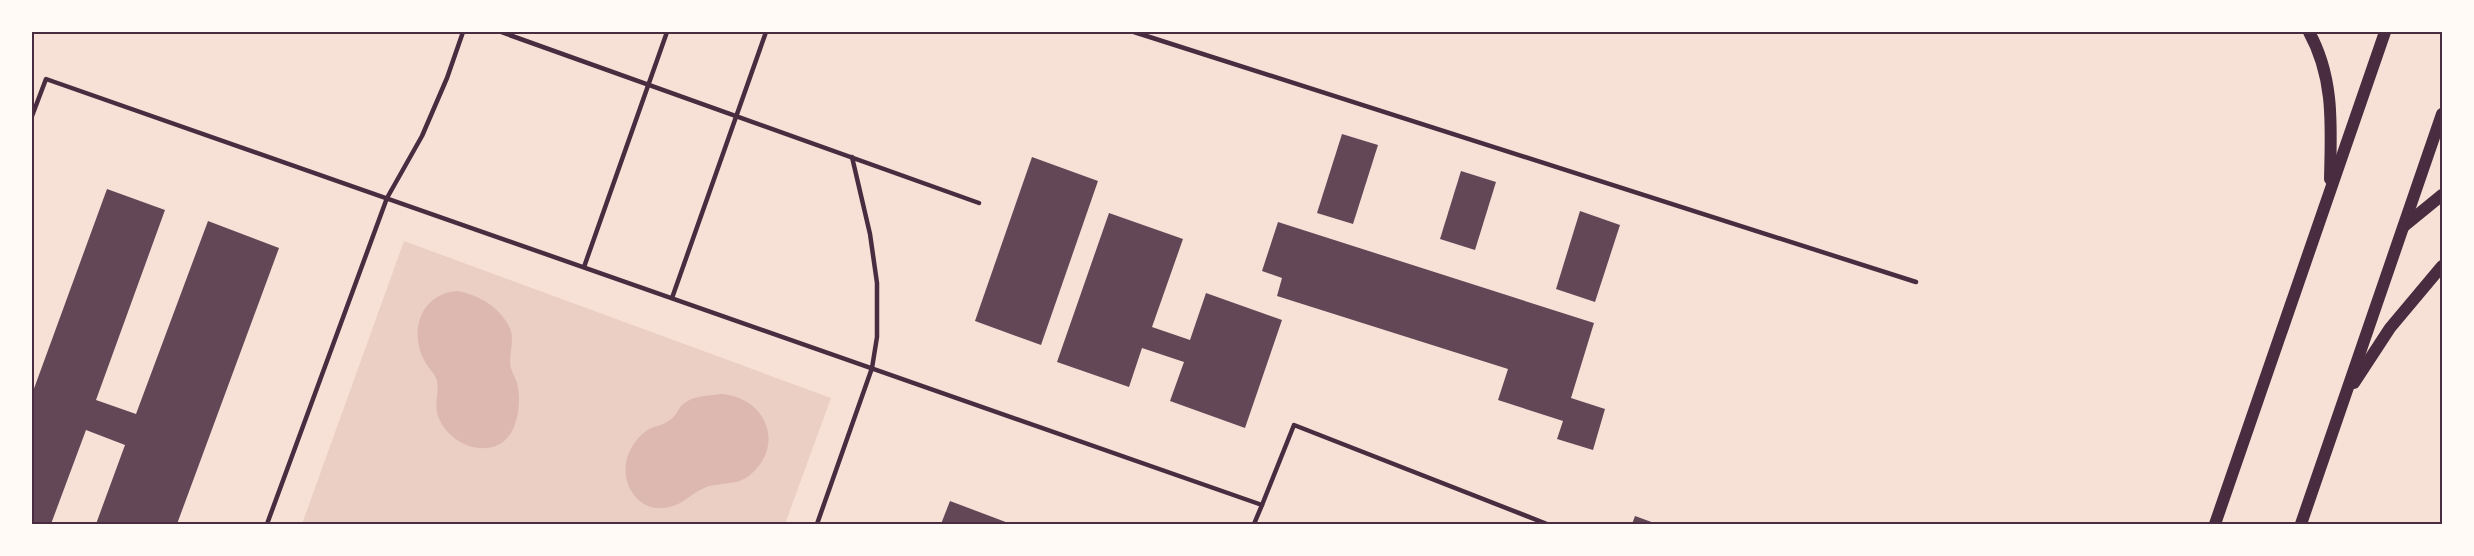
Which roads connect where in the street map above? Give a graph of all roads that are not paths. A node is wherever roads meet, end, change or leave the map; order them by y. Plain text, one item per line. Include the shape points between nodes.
1 (463, 32) edge
2 (501, 32) edge
3 (667, 32) edge
4 (766, 32) edge
5 (1134, 32) edge
6 (2309, 32) edge
7 (2385, 32) edge
8 (649, 83) junction
9 (2442, 114) edge
10 (736, 115) junction
11 (32, 116) edge
12 (852, 157) junction
13 (2330, 192) junction
14 (2442, 195) edge
15 (387, 198) junction
16 (979, 203) dead end
17 (2404, 227) junction
18 (2442, 266) edge
19 (584, 267) junction
20 (1916, 282) dead end
21 (672, 298) junction
22 (872, 368) junction
23 (2344, 399) junction
24 (1262, 505) junction
25 (267, 525) edge
26 (817, 525) edge
27 (1254, 525) edge
28 (1547, 525) edge
29 (2215, 525) edge
30 (2301, 525) edge

1 - 15 lane via 422,136
2 - 8 lane
3 - 8 lane
4 - 10 lane
5 - 20 lane
6 - 13 main road via 2318,48 2332,109
7 - 13 main road
8 - 10 lane
8 - 19 lane
9 - 17 main road
10 - 12 lane
10 - 21 lane
11 - 15 lane via 46,79
12 - 16 lane
12 - 22 lane via 877,283 877,337
13 - 29 main road
14 - 17 main road
15 - 19 lane
15 - 25 lane
17 - 23 main road
18 - 23 main road via 2390,328
19 - 21 lane
21 - 22 lane
22 - 24 lane
22 - 26 lane
23 - 30 main road
24 - 27 lane
24 - 28 lane via 1294,425

